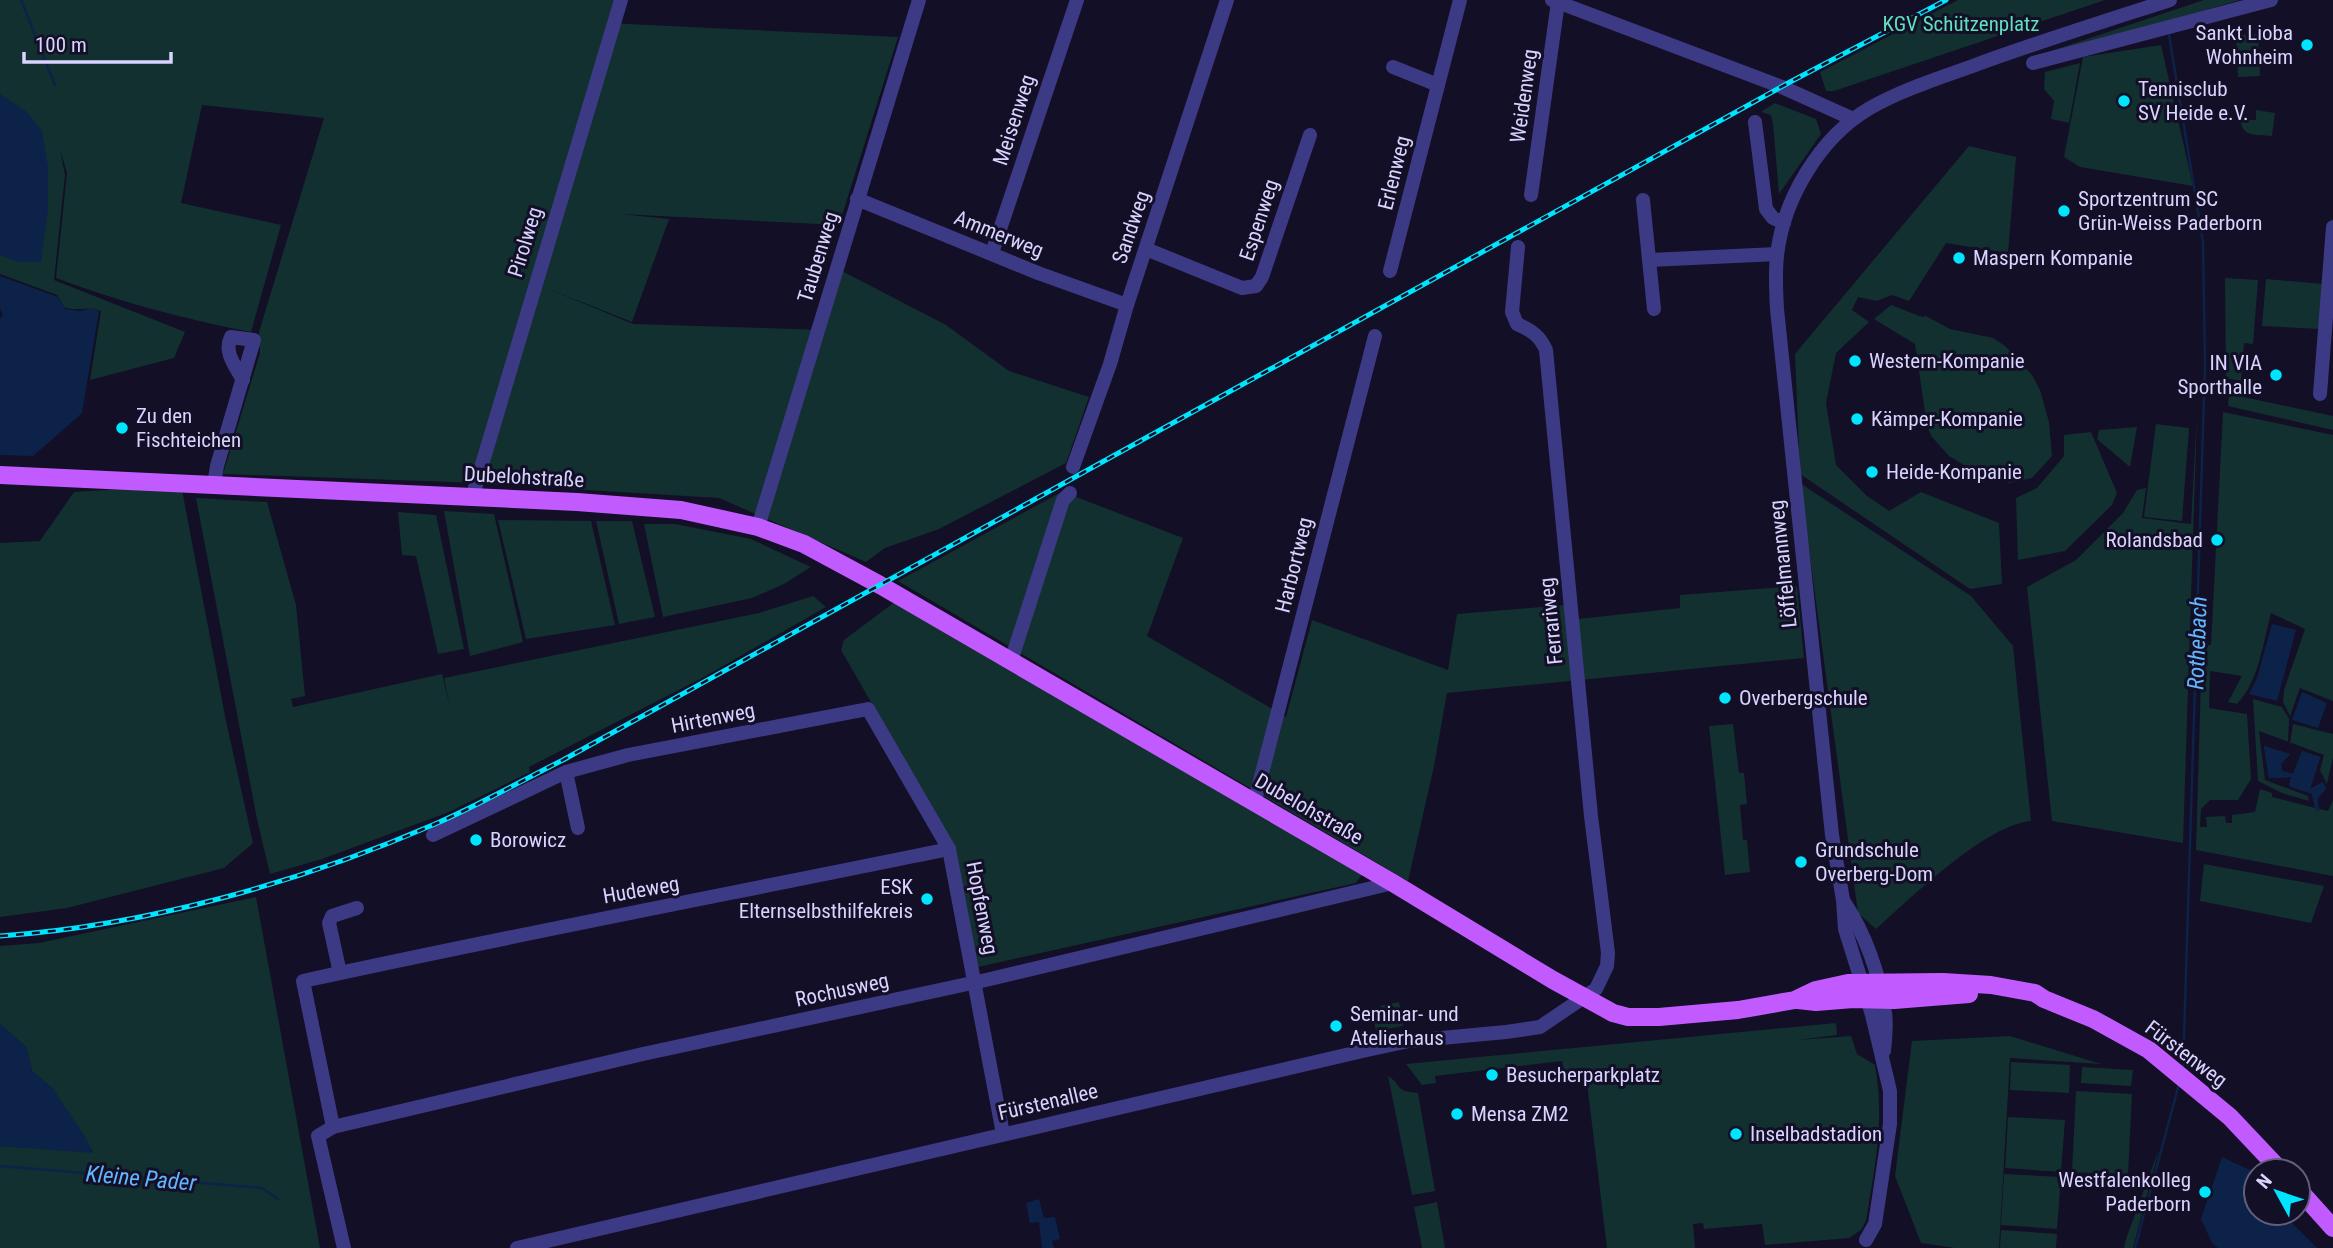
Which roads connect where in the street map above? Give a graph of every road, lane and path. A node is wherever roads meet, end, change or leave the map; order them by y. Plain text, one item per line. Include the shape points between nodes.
1 (621, 0) edge
2 (919, 0) edge
3 (1077, 0) edge
4 (1227, 0) edge
5 (1460, 0) edge
6 (2169, 0) edge
7 (2271, 0) edge
8 (1555, 1) edge
9 (2033, 63) dead end
10 (1392, 67) dead end
11 (1438, 85) junction
12 (1853, 119) junction
13 (1755, 122) dead end
14 (1310, 135) dead end
15 (1531, 195) dead end
16 (858, 199) junction
17 (1643, 200) dead end
18 (1784, 223) junction
19 (2333, 227) edge
20 (1518, 247) dead end
21 (1146, 249) junction
22 (992, 253) junction
23 (1777, 254) junction
24 (1650, 260) junction
25 (1390, 271) dead end
26 (1127, 305) junction
27 (1654, 309) dead end
28 (1375, 336) dead end
29 (243, 380) dead end
30 (2320, 394) dead end
31 (1073, 467) dead end
32 (0, 475) edge
33 (214, 485) junction
34 (1070, 493) dead end
35 (472, 498) junction
36 (758, 527) junction
37 (1011, 661) junction
38 (868, 709) joint
39 (566, 772) junction
40 (1254, 804) junction
41 (578, 828) dead end
42 (433, 835) dead end
43 (949, 849) junction
44 (1374, 872) junction
45 (1393, 883) junction
46 (1359, 891) junction
47 (357, 908) dead end
48 (340, 973) junction
49 (975, 983) junction
50 (1872, 991) junction
51 (1583, 997) junction
52 (333, 1127) junction
53 (1003, 1134) junction
54 (2268, 1157) edge
55 (2312, 1204) edge
56 (2331, 1224) edge
57 (1866, 1240) dead end
58 (344, 1248) edge
59 (517, 1248) edge

1 - 35 street, Pirolweg
2 - 16 street, Taubenweg
3 - 22 street, Meisenweg
4 - 21 street, Sandweg
5 - 11 street, Erlenweg
6 - 12 street, Löffelmannweg via 1940,78
7 - 9 street
8 - 12 street via 1782,87
8 - 15 street, Weidenweg
10 - 11 street
11 - 25 street, Erlenweg
12 - 18 street, Löffelmannweg via 1811,167
13 - 18 street via 1766,209
14 - 21 street, Espenweg via 1256,286 1242,288
16 - 22 street, Ammerweg
16 - 36 street, Taubenweg
17 - 24 street
18 - 23 street, Löffelmannweg
19 - 30 street
20 - 51 street, Ferrariweg via 1512,312 1517,324 1541,339 1546,350 1608,953 1604,975 1596,989
21 - 26 street, Sandweg
22 - 26 street, Ammerweg
23 - 24 street
23 - 50 street, Löffelmannweg via 1780,351 1832,835 1843,900 1859,924
24 - 27 street
26 - 31 street, Sandweg
28 - 40 street, Harbortweg
29 - 33 street
32 - 33 main road, Dubelohstraße
33 - 35 main road, Dubelohstraße
34 - 37 street via 1063,500
35 - 36 main road, Dubelohstraße via 681,510
36 - 37 main road, Dubelohstraße via 804,544
37 - 40 main road, Dubelohstraße
38 - 39 street, Hirtenweg via 628,755
38 - 43 street, Hopfenweg
39 - 41 street
39 - 42 street, Hirtenweg
40 - 44 main road, Dubelohstraße
43 - 48 street, Hudeweg
43 - 49 street, Hopfenweg
44 - 45 main road, Dubelohstraße
44 - 46 street
45 - 46 street, Rochusweg
45 - 51 main road, Dubelohstraße
46 - 49 street, Rochusweg
47 - 48 street via 332,916 329,923
48 - 52 street, Hudeweg via 303,981
49 - 52 street, Rochusweg
49 - 53 street, Hopfenweg
50 - 51 main road, Fürstenweg via 1816,1002 1795,1000 1738,1010 1638,1017 1613,1013
50 - 54 main road, Fürstenweg via 1943,982 2035,993 2149,1050 2230,1117
50 - 57 street, Löffelmannweg via 1876,1038 1890,1091 1890,1124 1875,1224
51 - 53 street, Fürstenallee via 1540,1027 1392,1044
52 - 58 street via 318,1136
53 - 59 street, Fürstenallee
55 - 56 main road

